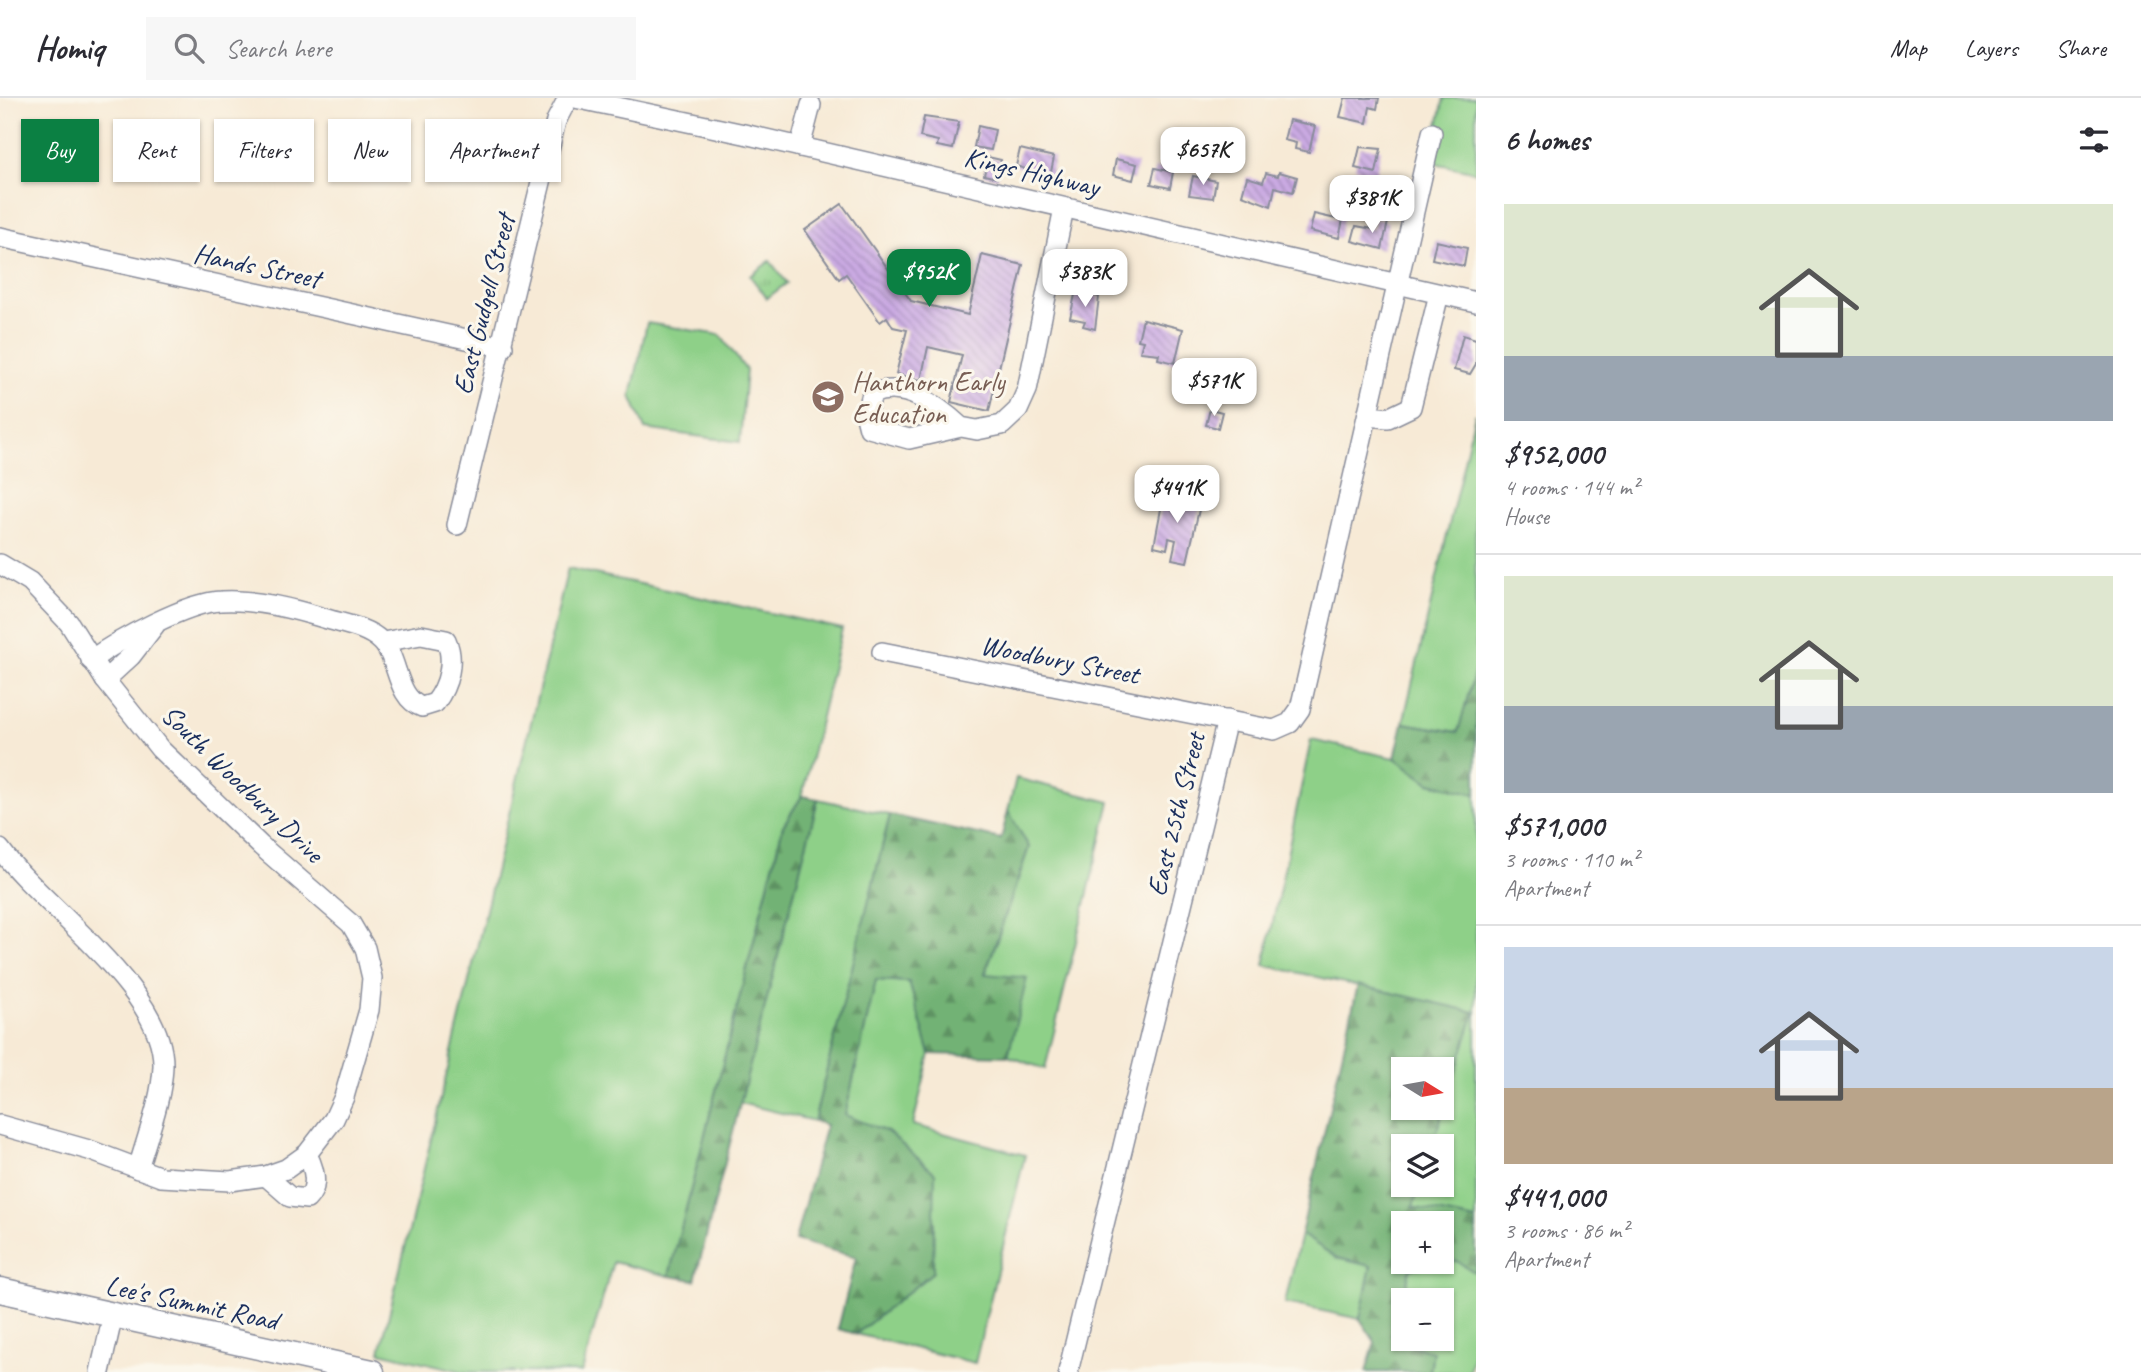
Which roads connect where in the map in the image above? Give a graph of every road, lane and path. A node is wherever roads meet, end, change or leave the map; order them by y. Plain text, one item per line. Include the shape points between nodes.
1 (568, 98) edge
2 (575, 98) edge
3 (811, 104) dead end
4 (1432, 133) dead end
5 (800, 146) junction
6 (1064, 208) junction
7 (0, 237) edge
8 (1399, 284) junction
9 (1439, 294) junction
10 (1476, 302) edge
11 (503, 347) junction
12 (1368, 416) junction
13 (961, 427) dead end
14 (457, 525) dead end
15 (0, 564) edge
16 (155, 625) junction
17 (383, 642) dead end
18 (882, 652) dead end
19 (90, 660) junction
20 (105, 680) junction
21 (1227, 720) junction
22 (3, 859) edge
23 (0, 1125) edge
24 (307, 1154) junction
25 (138, 1169) junction
26 (266, 1176) junction
27 (0, 1290) edge
28 (113, 1315) junction
29 (293, 1364) edge
30 (100, 1372) edge
31 (372, 1372) edge
32 (1069, 1372) edge

1 - 11 street, East Gudgell Street via 556,121
2 - 5 street, Kings Highway
3 - 5 street
4 - 8 street, East 25th Street
5 - 6 street, Kings Highway
6 - 8 street, Kings Highway
6 - 13 street via 1027,390 1018,410 1002,425 977,430
7 - 11 street, Hands Street
8 - 9 street, Kings Highway
8 - 12 street, East 25th Street
9 - 10 street, Kings Highway
9 - 12 street via 1410,407 1388,418
11 - 14 street, East Gudgell Street
12 - 21 street, East 25th Street via 1300,709 1290,723 1274,730
15 - 19 street, South Woodbury Drive via 30,582 69,623
16 - 17 street via 220,600 290,608 361,629
16 - 19 street via 131,633
16 - 20 street
18 - 21 street, Woodbury Street
19 - 20 street, South Woodbury Drive
20 - 24 street, South Woodbury Drive via 160,749 351,924 365,948 372,978 369,1010 344,1097 334,1119
21 - 32 street, East 25th Street
22 - 25 street via 141,998 160,1039 160,1088
23 - 25 street
24 - 26 street
24 - 26 street via 314,1168 307,1199 290,1197
25 - 26 street via 161,1177 230,1181
27 - 28 main road, Lee's Summit Road
28 - 29 main road, Lee's Summit Road
28 - 30 street
29 - 31 main road, Lee's Summit Road

